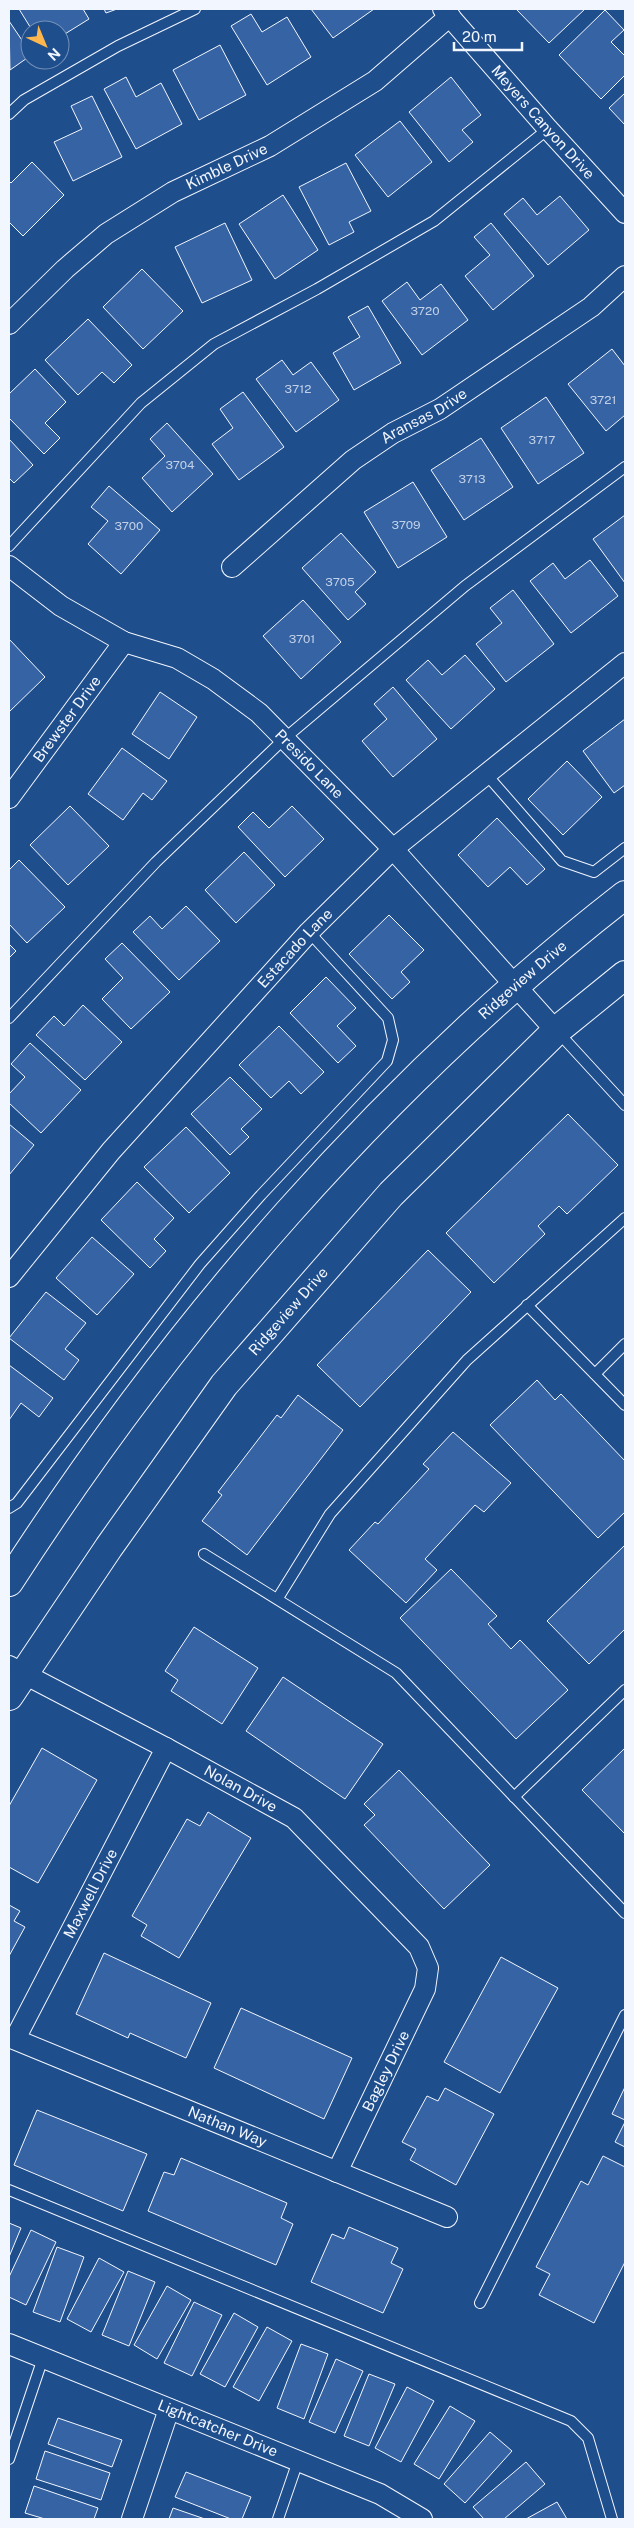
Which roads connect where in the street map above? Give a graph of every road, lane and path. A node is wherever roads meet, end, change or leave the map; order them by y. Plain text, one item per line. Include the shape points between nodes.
1 (195, 9) edge
2 (446, 12) edge
3 (9, 114) edge
4 (548, 129) junction
5 (625, 213) edge
6 (625, 276) edge
7 (9, 324) edge
8 (625, 467) edge
9 (9, 546) edge
10 (9, 566) edge
11 (232, 567) dead end
12 (124, 642) junction
13 (625, 663) edge
14 (284, 738) junction
15 (486, 774) junction
16 (9, 798) edge
17 (625, 848) edge
18 (393, 849) junction
19 (625, 895) edge
20 (309, 932) junction
21 (625, 975) edge
22 (516, 986) junction
23 (9, 1018) edge
24 (556, 1031) junction
25 (625, 1106) edge
26 (625, 1218) edge
27 (9, 1277) edge
28 (528, 1305) junction
29 (625, 1344) edge
30 (595, 1374) junction
31 (625, 1405) edge
32 (9, 1508) edge
33 (204, 1554) dead end
34 (9, 1582) edge
35 (278, 1598) junction
36 (13, 1679) edge
37 (625, 1690) edge
38 (166, 1748) junction
39 (514, 1797) junction
40 (625, 1913) edge
41 (428, 1968) joint
42 (625, 2015) edge
43 (12, 2038) edge
44 (337, 2172) junction
45 (9, 2190) edge
46 (447, 2217) dead end
47 (480, 2303) dead end
48 (9, 2344) edge
49 (43, 2358) junction
50 (169, 2409) junction
51 (9, 2460) edge
52 (298, 2461) junction
53 (132, 2519) edge
54 (278, 2519) edge
55 (422, 2519) edge
56 (612, 2519) edge

1 - 3 lane via 118,46 24,100
2 - 4 street, Meyers Canyon Drive
2 - 7 street, Kimble Drive via 375,81 270,146 173,192 106,234
4 - 5 street, Meyers Canyon Drive
4 - 9 lane via 434,221 214,344 141,403
6 - 11 street, Aransas Drive via 591,307 448,404 393,433 352,460
8 - 14 lane via 465,586
10 - 12 street, Presido Lane via 61,606
12 - 14 street, Presido Lane via 177,658 213,679 259,713
12 - 16 street, Brewster Drive
13 - 15 street, Estacado Lane
14 - 18 street, Presido Lane
14 - 23 lane via 156,862
15 - 17 lane via 562,860 594,872
15 - 18 street, Estacado Lane
18 - 20 street, Estacado Lane
18 - 22 street, Presido Lane
19 - 22 main road, Ridgeview Drive
20 - 27 street, Estacado Lane via 111,1151
20 - 32 lane via 388,1018 393,1040 387,1061 261,1194 200,1264 17,1503
21 - 24 main road, Ridgeview Drive
22 - 24 street, Presido Lane
22 - 34 main road, Ridgeview Drive via 404,1089 296,1205 192,1328 89,1464
24 - 25 lane
24 - 36 main road, Ridgeview Drive via 391,1194 224,1384
26 - 28 lane
28 - 30 lane
28 - 35 lane via 467,1360 330,1514
29 - 30 lane
30 - 31 lane
33 - 35 lane
35 - 39 lane via 396,1673
36 - 38 street, Nolan Drive
37 - 39 lane
38 - 41 street, Nolan Drive via 294,1818 419,1947
38 - 43 street, Maxwell Drive
39 - 40 lane
41 - 44 street, Bagley Drive via 425,1990
42 - 47 lane
43 - 44 street, Nathan Way
44 - 46 street, Nathan Way
45 - 56 lane via 571,2421 588,2438
48 - 49 street, Lightcatcher Drive
49 - 50 street, Lightcatcher Drive
49 - 51 lane
50 - 52 street, Lightcatcher Drive
50 - 53 street
52 - 54 lane
52 - 55 street, Lightcatcher Drive via 380,2494

